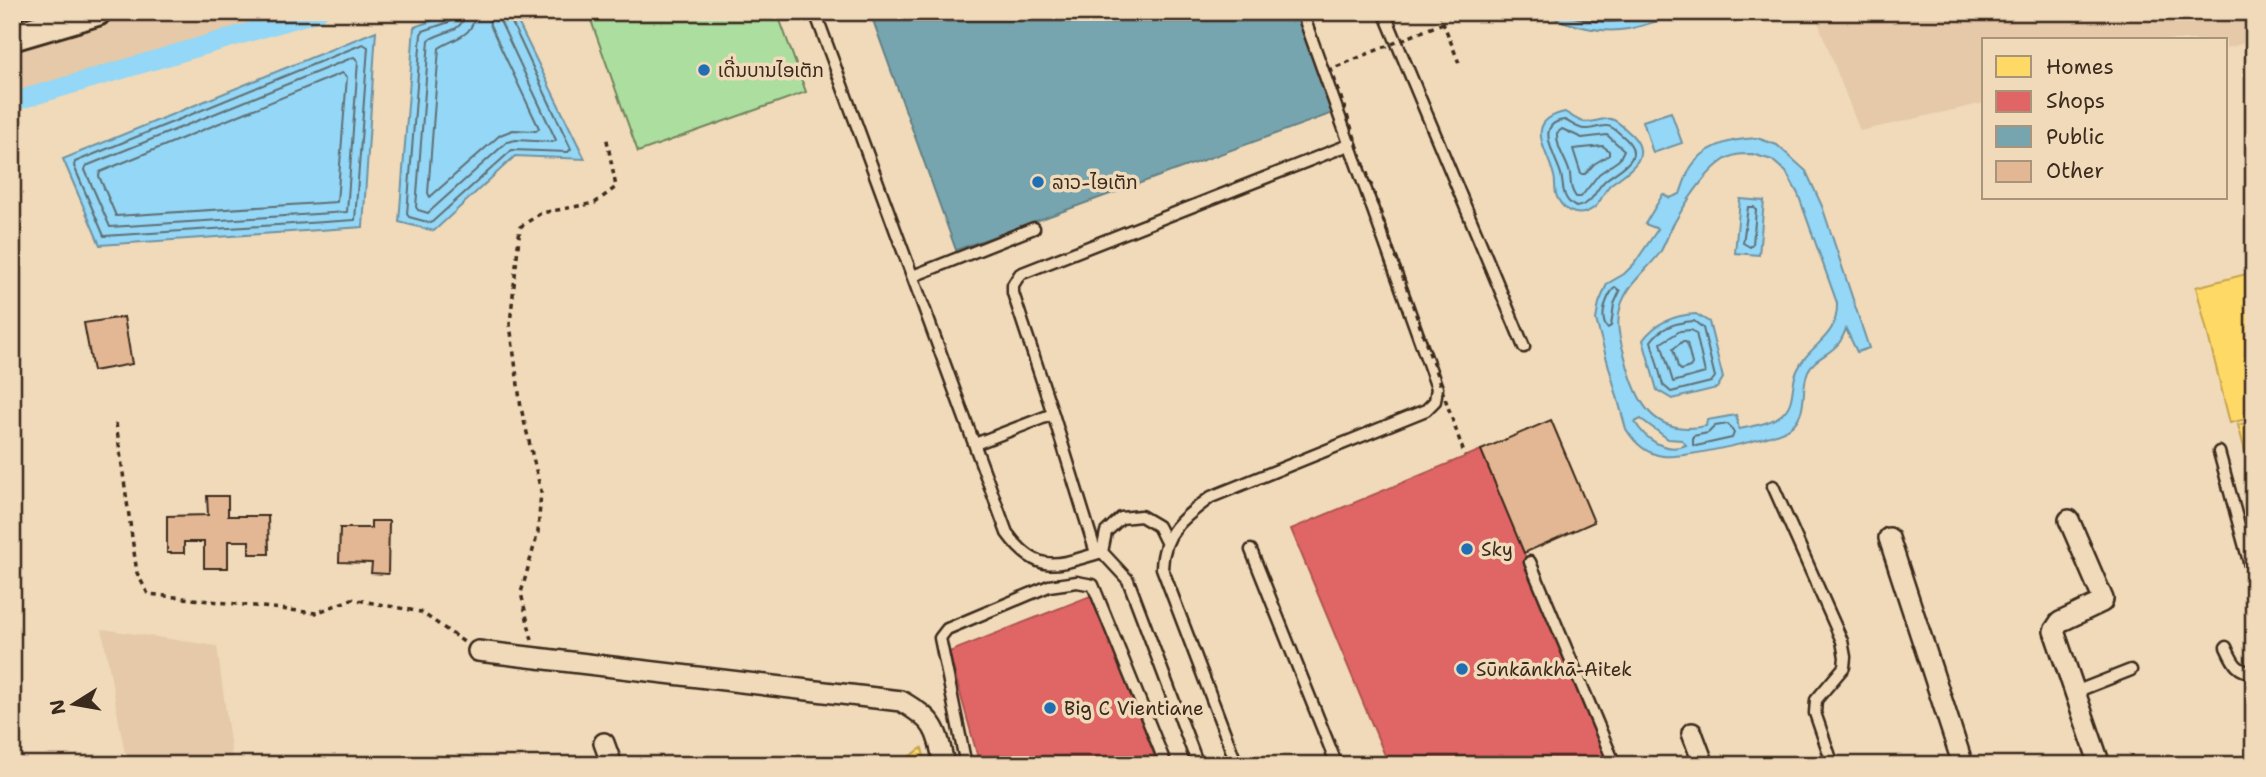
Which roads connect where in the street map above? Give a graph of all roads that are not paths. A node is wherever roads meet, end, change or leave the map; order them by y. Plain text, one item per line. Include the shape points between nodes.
1 (97, 12) edge
2 (816, 12) edge
3 (1302, 12) edge
4 (1384, 12) edge
5 (12, 37) edge
6 (1351, 144) junction
7 (1034, 228) dead end
8 (913, 276) junction
9 (1524, 347) dead end
10 (1053, 414) junction
11 (975, 444) junction
12 (2219, 452) dead end
13 (1773, 486) dead end
14 (2069, 520) dead end
15 (1889, 538) dead end
16 (1166, 542) junction
17 (1251, 550) dead end
18 (1099, 552) junction
19 (1530, 562) dead end
20 (1050, 565) junction
21 (2254, 580) edge
22 (1049, 586) junction
23 (2226, 647) dead end
24 (478, 651) road end
25 (2131, 670) dead end
26 (2254, 673) edge
27 (2075, 692) junction
28 (1692, 733) dead end
29 (604, 744) dead end
30 (612, 765) edge
31 (944, 765) edge
32 (966, 765) edge
33 (1166, 765) edge
34 (1198, 765) edge
35 (1237, 765) edge
36 (1338, 765) edge
37 (1615, 765) edge
38 (1704, 765) edge
39 (1833, 765) edge
40 (1963, 765) edge
41 (2100, 765) edge

1 - 5 street
2 - 8 lane
3 - 6 lane
4 - 9 lane
6 - 10 lane via 1020,274 1013,293
6 - 16 lane via 1426,352 1437,388 1435,401 1426,410 1211,497 1188,514
7 - 8 lane
8 - 11 lane
10 - 11 lane
10 - 18 lane
11 - 20 lane via 1007,533 1027,558
12 - 21 lane
13 - 39 lane via 1842,642 1844,667 1816,699 1815,713
14 - 27 street via 2103,599 2055,626
15 - 40 street
16 - 18 lane via 1158,526 1141,516 1121,518 1106,532
16 - 35 lane via 1162,568
17 - 36 lane
18 - 20 lane
18 - 34 lane via 1128,580
19 - 37 lane
20 - 22 lane
22 - 32 lane via 947,629 940,638
22 - 33 lane via 1093,585
23 - 26 lane via 2234,666
24 - 31 street via 901,701 922,713 937,731
25 - 27 lane
27 - 41 street
28 - 38 street
29 - 30 street

